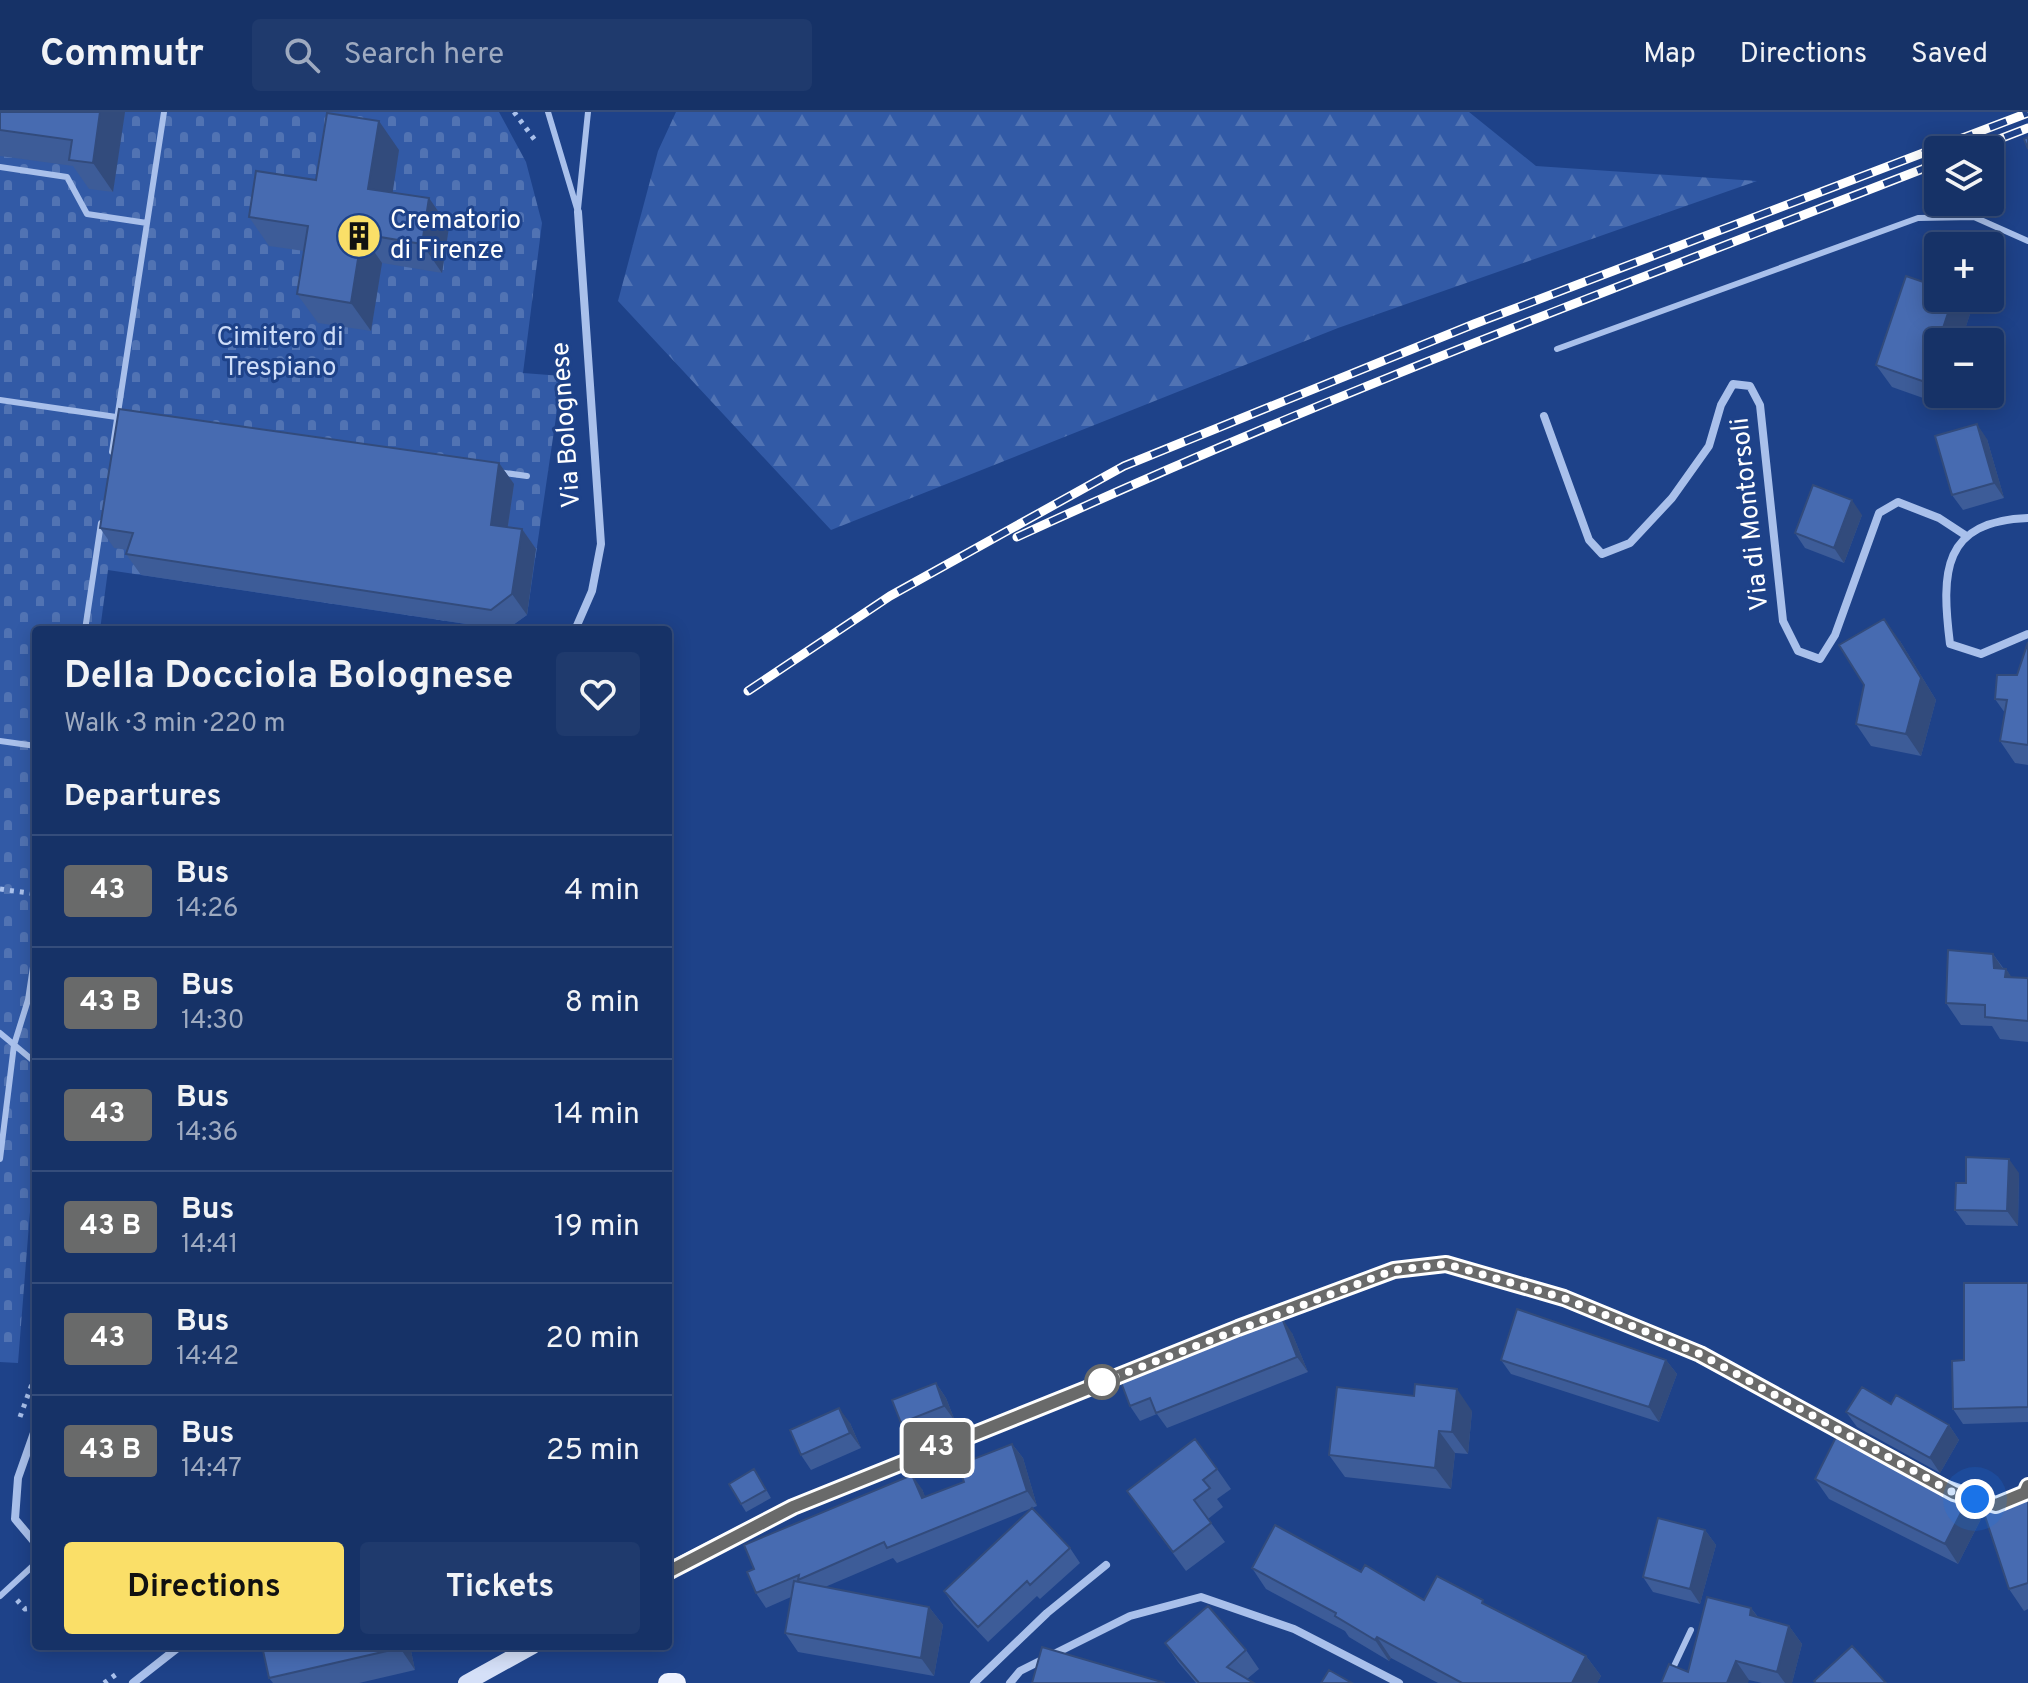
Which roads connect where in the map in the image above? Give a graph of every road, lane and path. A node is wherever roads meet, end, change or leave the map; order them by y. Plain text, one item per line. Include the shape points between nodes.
1 (164, 112) edge
2 (514, 112) edge
3 (548, 112) edge
4 (588, 112) edge
5 (542, 155) dead end
6 (0, 167) edge
7 (578, 212) junction
8 (147, 223) junction
9 (2028, 241) edge
10 (1557, 349) dead end
11 (0, 400) edge
12 (1544, 416) dead end
13 (117, 417) junction
14 (133, 419) edge
15 (110, 463) edge
16 (495, 472) edge
17 (527, 476) dead end
18 (103, 508) edge
19 (2028, 518) edge
20 (1965, 535) junction
21 (86, 626) edge
22 (577, 626) edge
23 (2028, 634) edge
24 (0, 741) edge
25 (32, 745) edge
26 (0, 889) edge
27 (32, 893) edge
28 (32, 974) edge
29 (0, 1033) edge
30 (14, 1045) junction
31 (32, 1060) edge
32 (0, 1159) edge
33 (32, 1438) edge
34 (2028, 1486) edge
35 (32, 1539) edge
36 (1106, 1565) dead end
37 (32, 1567) edge
38 (672, 1569) edge
39 (0, 1596) edge
40 (1691, 1630) dead end
41 (175, 1650) edge
42 (526, 1650) edge
43 (133, 1683) edge
44 (466, 1683) edge
45 (668, 1683) edge
46 (676, 1683) edge
47 (974, 1683) edge
48 (1010, 1683) edge
49 (1399, 1683) edge
50 (1666, 1683) edge

1 - 8 lane
2 - 5 path
3 - 7 lane
4 - 7 lane
6 - 8 lane via 67,177 87,214
7 - 22 street, Via Bolognese via 601,544 592,591
8 - 13 lane
9 - 10 lane via 1974,217 1918,218
11 - 13 lane
12 - 20 street, Via di Montorsoli via 1589,540 1602,554 1630,543 1672,498 1709,446 1733,384 1750,386 1760,405 1783,621 1798,651 1820,659 1835,635 1879,513 1898,502
13 - 14 lane
13 - 15 lane
16 - 17 lane
18 - 21 lane
19 - 20 street via 1995,519
20 - 23 street via 1949,565 1950,644 1981,654
24 - 25 lane
26 - 27 path
28 - 30 lane
29 - 30 lane
30 - 31 lane
30 - 32 lane
33 - 35 street via 18,1478 15,1519
34 - 38 street via 2025,1493 1996,1505 1954,1493 1700,1354 1564,1298 1446,1264 1394,1270 1224,1333 793,1507
36 - 47 street
37 - 39 lane
40 - 50 lane
41 - 43 street
42 - 44 street
45 - 46 main road
48 - 49 street via 1020,1671 1130,1616 1201,1597 1294,1629

